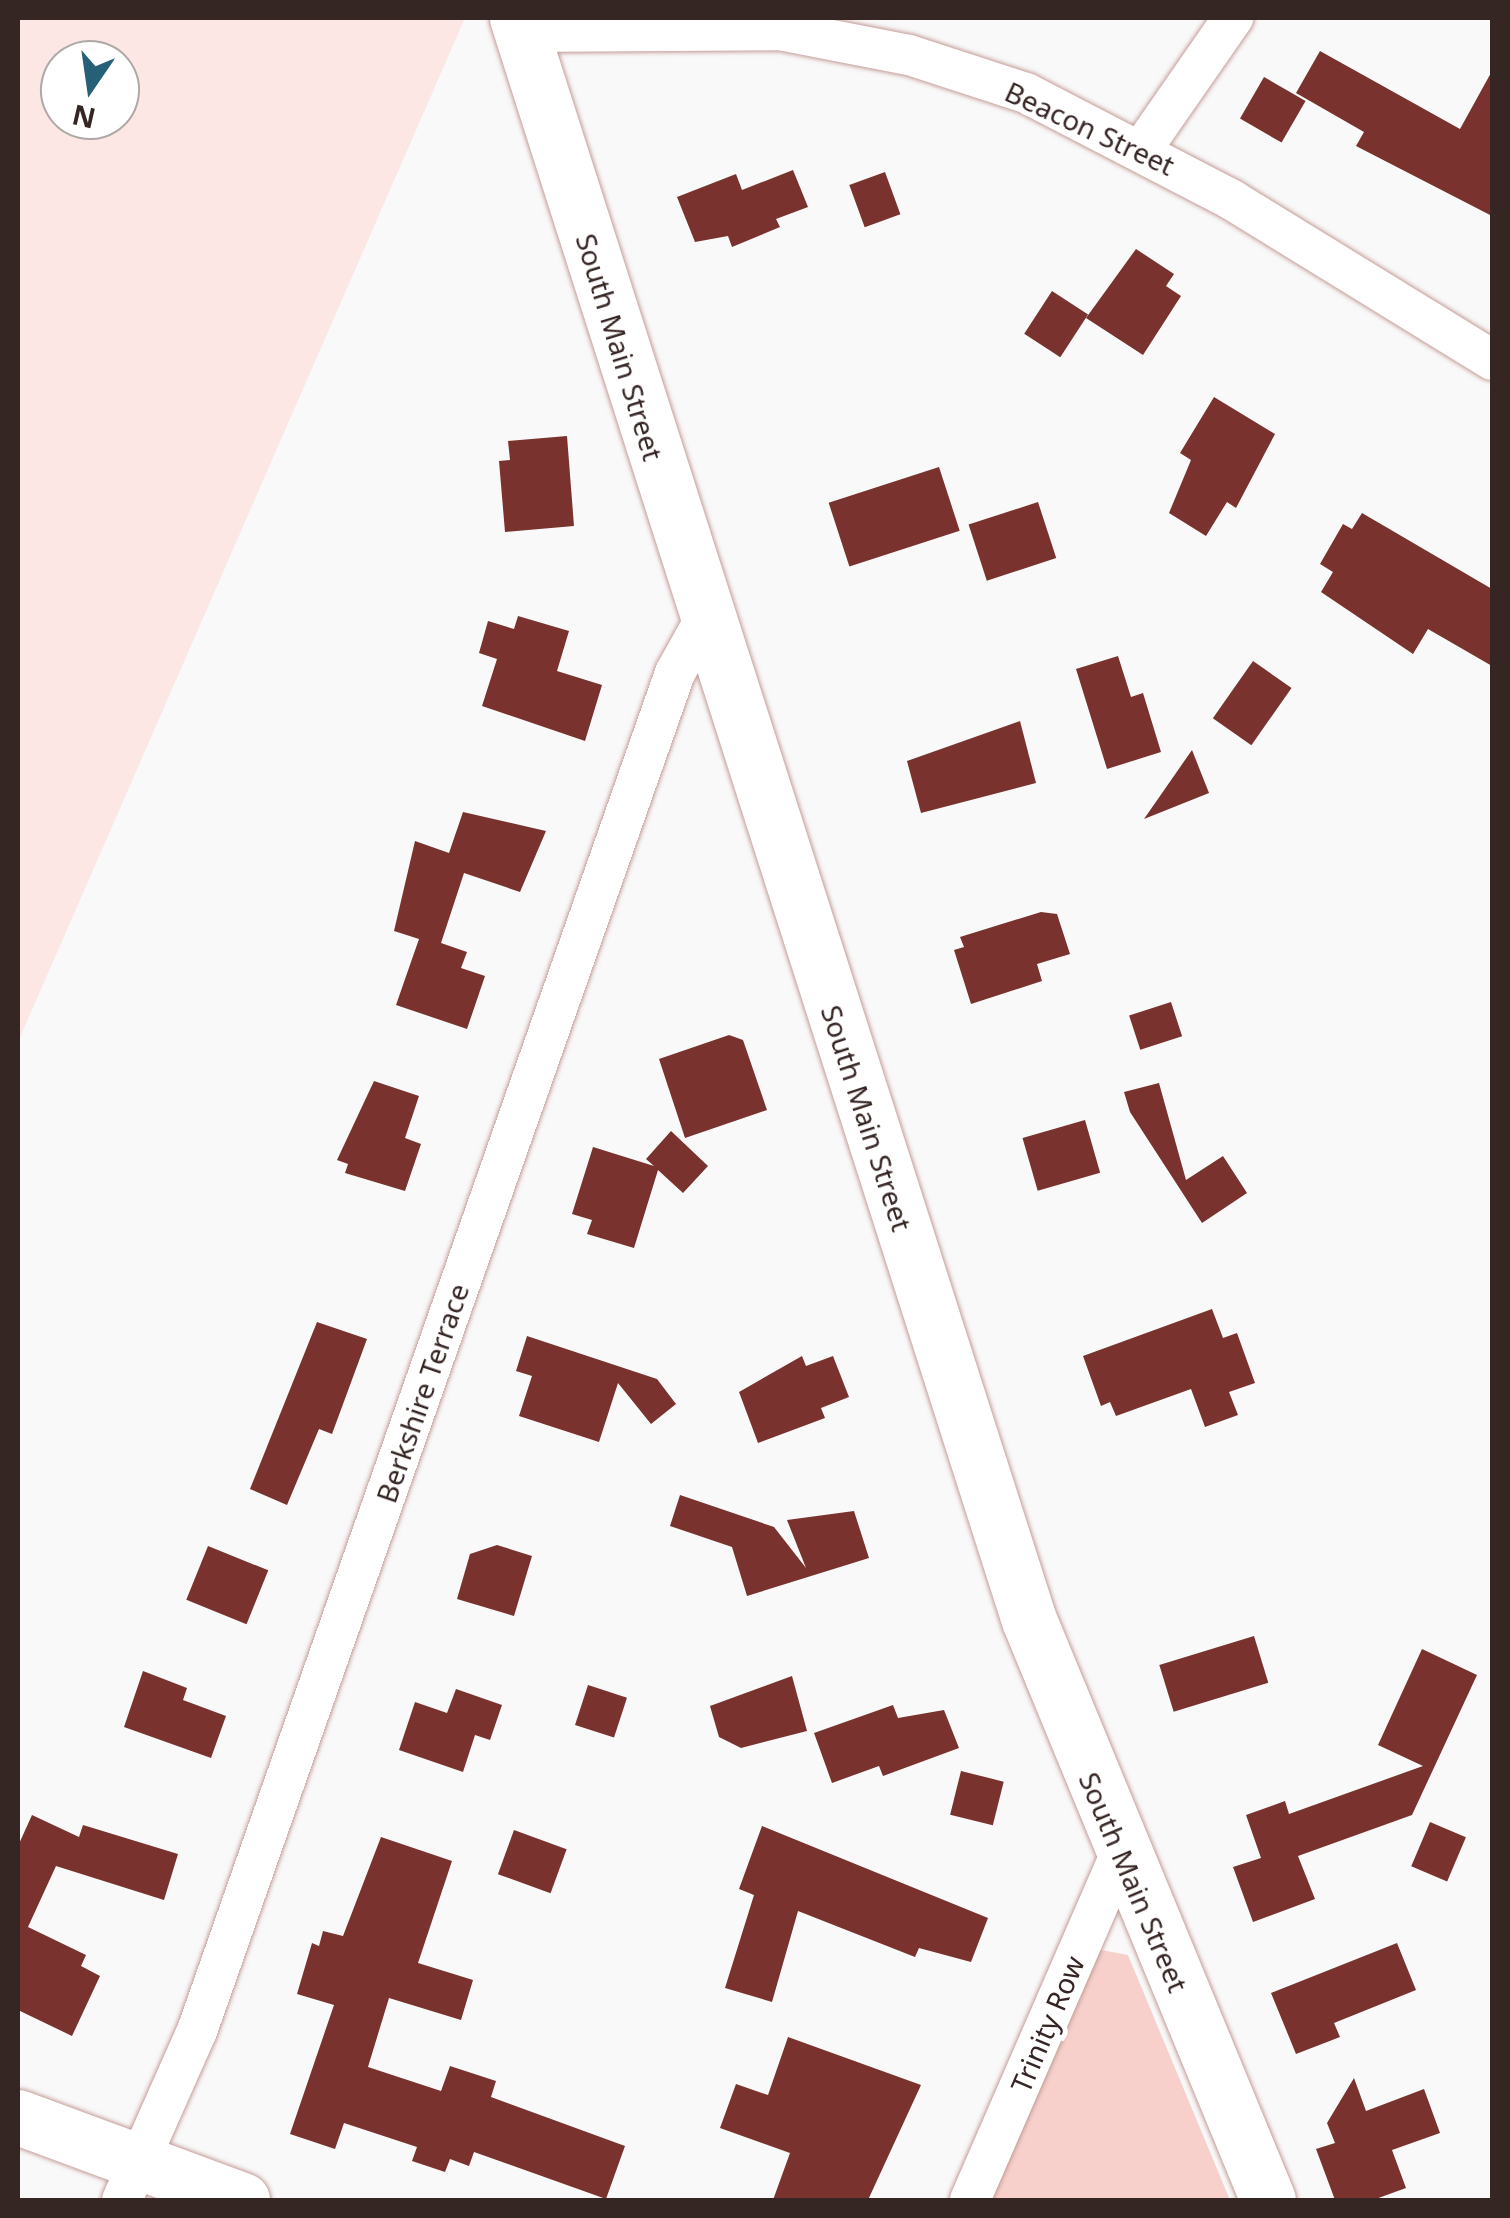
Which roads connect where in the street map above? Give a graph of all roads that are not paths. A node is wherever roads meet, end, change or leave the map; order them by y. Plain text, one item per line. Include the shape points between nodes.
1 (1233, 18) edge
2 (520, 25) edge
3 (1142, 148) junction
4 (1492, 360) edge
5 (704, 621) junction
6 (1123, 1848) junction
7 (18, 2117) edge
8 (132, 2183) edge
9 (242, 2200) edge
10 (970, 2200) edge
11 (1268, 2200) edge

1 - 3 street
2 - 3 street, Beacon Street via 780,30 909,55 1010,88
2 - 5 main road, South Main Street
3 - 4 street, Beacon Street
5 - 6 main road, South Main Street via 1024,1603
5 - 8 street, Berkshire Terrace via 675,672 197,2031
6 - 10 street, Trinity Row
6 - 11 main road, South Main Street
7 - 8 main road
8 - 9 main road

